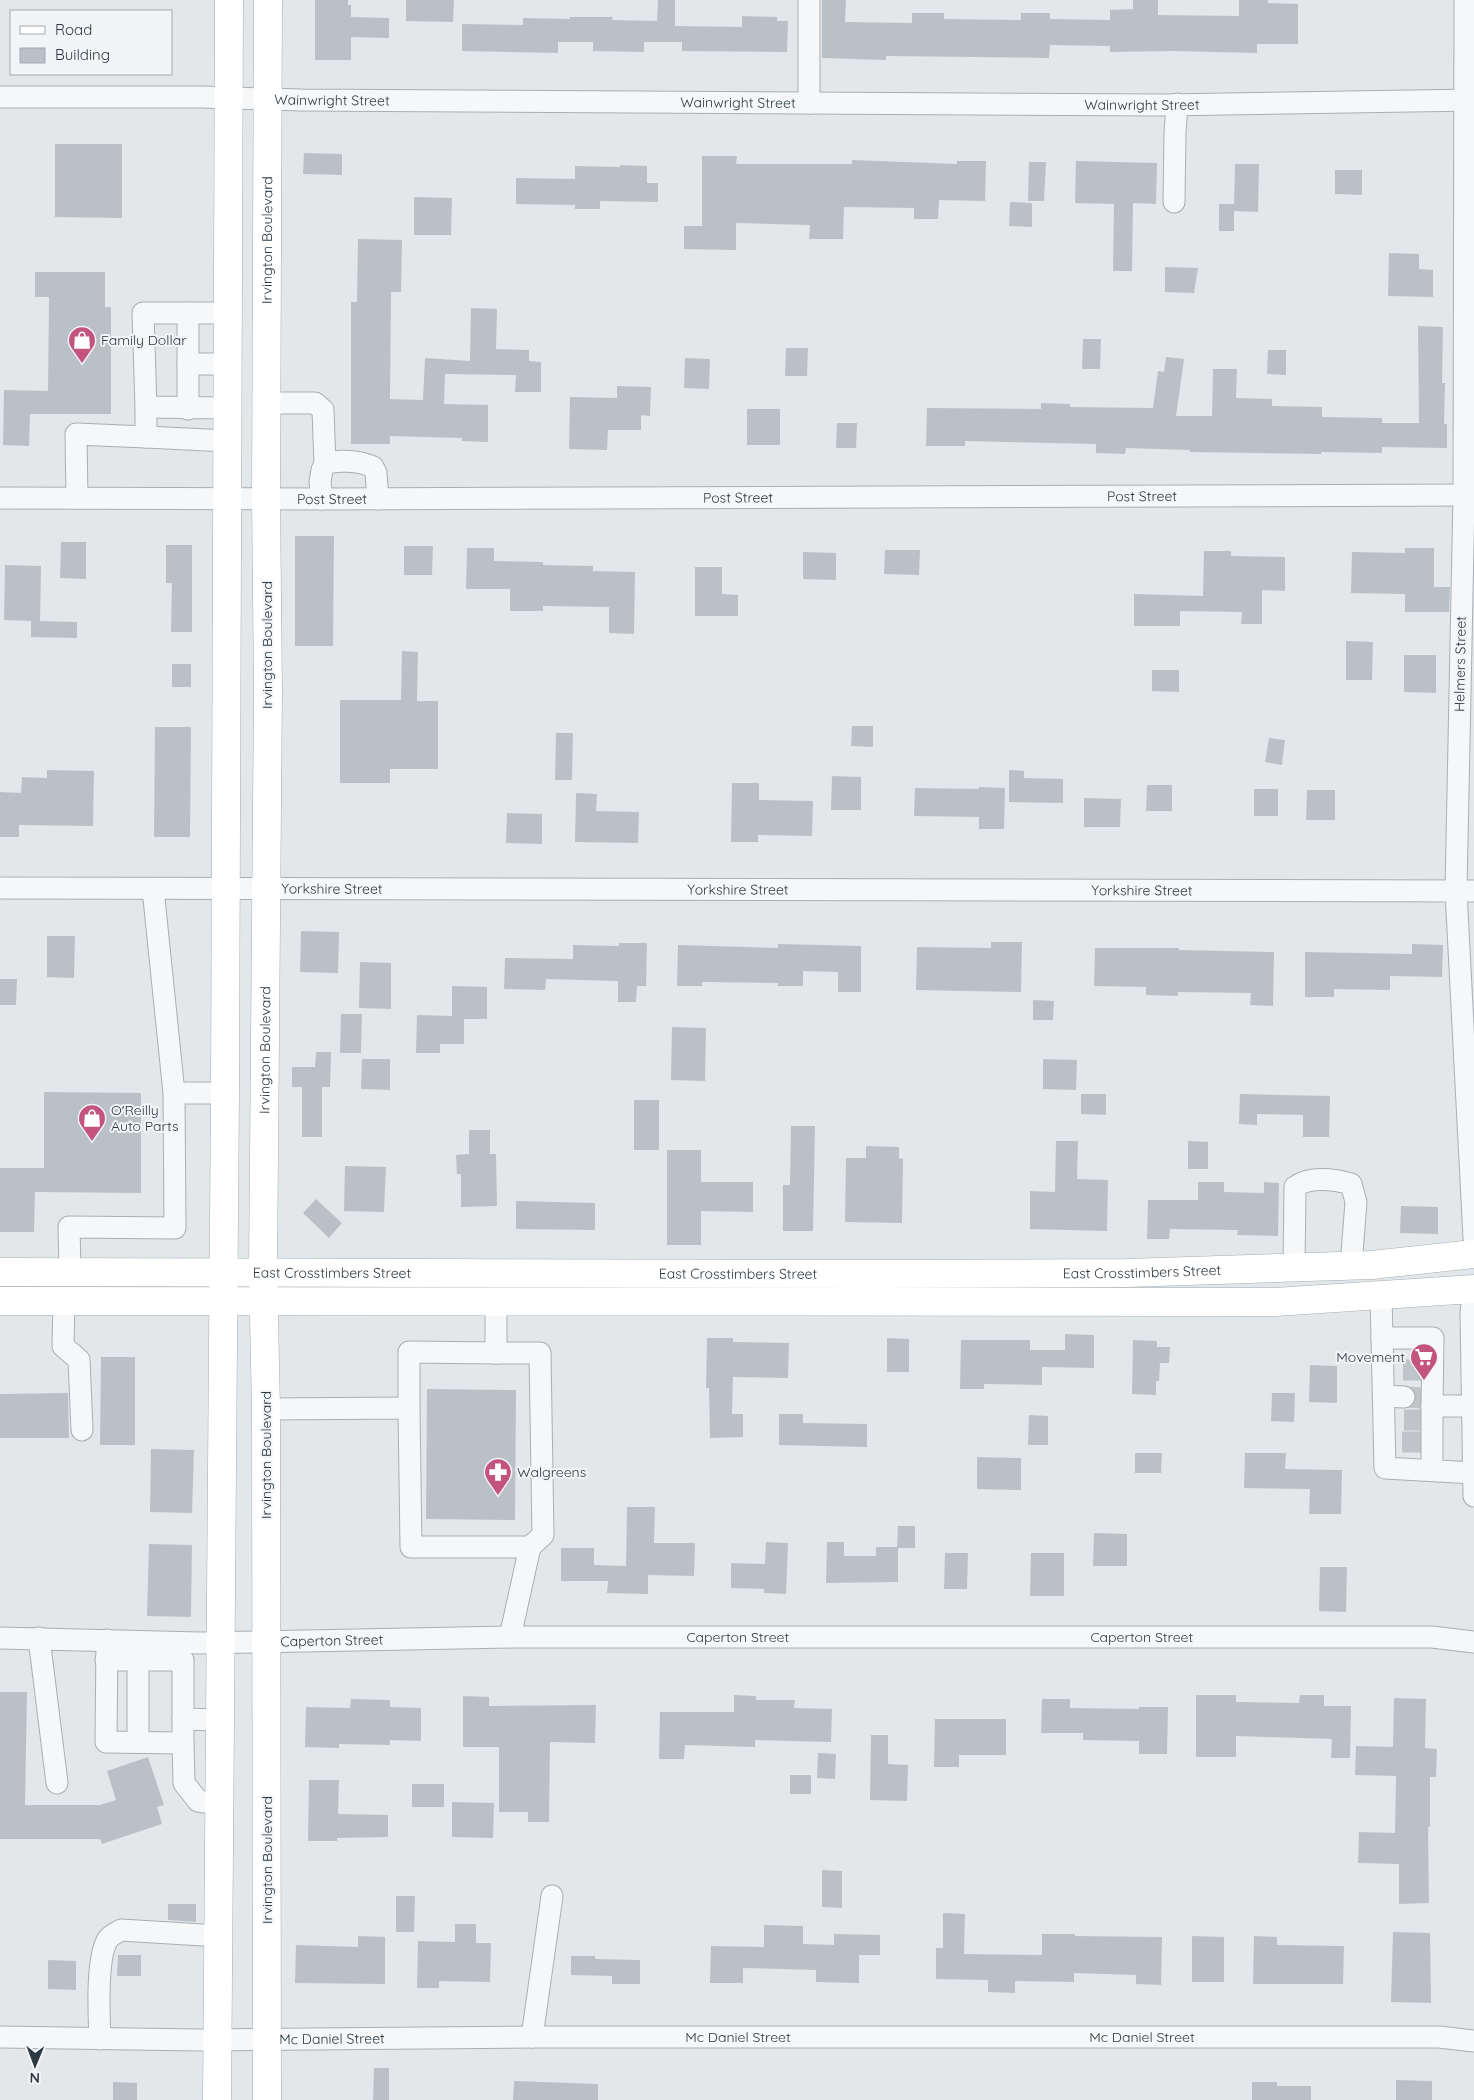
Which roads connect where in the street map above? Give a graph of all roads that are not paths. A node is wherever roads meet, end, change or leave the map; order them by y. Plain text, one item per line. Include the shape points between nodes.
1 (229, 0) edge
2 (268, 0) edge
3 (809, 0) edge
4 (1465, 0) edge
5 (0, 97) edge
6 (228, 98) junction
7 (268, 99) junction
8 (1469, 100) edge
9 (809, 103) junction
10 (1177, 104) junction
11 (1174, 202) dead end
12 (188, 313) junction
13 (227, 313) junction
14 (188, 364) junction
15 (227, 364) junction
16 (1469, 372) edge
17 (267, 403) junction
18 (146, 407) junction
19 (227, 408) junction
20 (188, 409) junction
21 (146, 437) junction
22 (227, 441) junction
23 (324, 464) junction
24 (1469, 495) edge
25 (0, 498) edge
26 (77, 498) junction
27 (226, 499) junction
28 (266, 499) junction
29 (322, 499) junction
30 (378, 499) junction
31 (268, 690) junction
32 (226, 691) junction
33 (0, 888) edge
34 (266, 888) junction
35 (152, 889) junction
36 (226, 889) junction
37 (1465, 891) edge
38 (174, 1093) junction
39 (225, 1093) junction
40 (264, 1093) junction
41 (1472, 1171) edge
42 (1474, 1238) edge
43 (1474, 1254) edge
44 (1350, 1266) junction
45 (1294, 1268) junction
46 (0, 1272) edge
47 (70, 1272) junction
48 (263, 1272) junction
49 (224, 1273) junction
50 (493, 1273) junction
51 (1127, 1273) junction
52 (873, 1274) junction
53 (1474, 1289) edge
54 (1382, 1295) junction
55 (0, 1300) edge
56 (264, 1300) junction
57 (64, 1301) junction
58 (223, 1301) junction
59 (494, 1301) junction
60 (871, 1302) junction
61 (1129, 1302) junction
62 (1382, 1338) junction
63 (496, 1353) junction
64 (1411, 1370) junction
65 (1472, 1406) junction
66 (409, 1408) junction
67 (1413, 1408) junction
68 (266, 1409) junction
69 (82, 1430) dead end
70 (1410, 1442) junction
71 (1432, 1470) junction
72 (1474, 1473) edge
73 (1474, 1496) edge
74 (530, 1548) junction
75 (510, 1637) junction
76 (0, 1638) edge
77 (39, 1638) junction
78 (266, 1641) junction
79 (221, 1642) junction
80 (1474, 1642) edge
81 (106, 1650) junction
82 (138, 1660) junction
83 (183, 1719) junction
84 (221, 1720) junction
85 (138, 1742) junction
86 (183, 1743) junction
87 (57, 1783) dead end
88 (220, 1804) junction
89 (552, 1896) dead end
90 (219, 1936) junction
91 (532, 2036) junction
92 (0, 2037) edge
93 (267, 2038) junction
94 (100, 2039) junction
95 (217, 2039) junction
96 (1474, 2041) edge
97 (217, 2100) edge
98 (267, 2100) edge

1 - 6 main road
2 - 7 main road, Irvington Boulevard
3 - 9 street
4 - 8 street, Helmers Street
5 - 6 street, Wainwright Street
6 - 7 street, Wainwright Street
6 - 13 main road
7 - 9 street, Wainwright Street
7 - 17 main road, Irvington Boulevard
8 - 10 street, Wainwright Street
8 - 16 street, Helmers Street
9 - 10 street, Wainwright Street
10 - 11 street
12 - 13 street
12 - 14 street
12 - 18 street via 143,313
13 - 15 main road
14 - 15 street
14 - 20 street
15 - 19 main road
16 - 24 street, Helmers Street
17 - 23 street via 315,403 323,410
17 - 28 main road, Irvington Boulevard
18 - 20 street
18 - 21 street
19 - 20 street
19 - 22 main road
21 - 22 street
21 - 26 street via 76,434
22 - 27 main road
23 - 29 street via 320,482
23 - 30 street via 337,462 373,467
24 - 30 street, Post Street
24 - 37 street, Helmers Street
25 - 26 street, Post Street
26 - 27 street, Post Street
27 - 28 street, Post Street
27 - 32 main road
28 - 29 street, Post Street
28 - 31 main road, Irvington Boulevard
29 - 30 street, Post Street
31 - 32 main road
31 - 34 main road, Irvington Boulevard
32 - 36 main road
33 - 35 street, Yorkshire Street
34 - 36 street, Yorkshire Street
34 - 37 street, Yorkshire Street
34 - 40 main road, Irvington Boulevard
35 - 36 street, Yorkshire Street
35 - 38 street
36 - 39 main road
37 - 41 street, Helmers Street
38 - 39 street
38 - 47 street via 175,1228 69,1227
39 - 40 main road
39 - 49 main road
40 - 48 main road, Irvington Boulevard
41 - 42 street, Helmers Street
43 - 44 main road, East Crosstimbers Street
44 - 45 main road, East Crosstimbers Street
44 - 45 street via 1356,1202 1351,1184 1337,1180 1302,1182 1294,1187
45 - 51 main road, East Crosstimbers Street
46 - 47 main road, East Crosstimbers Street
47 - 49 main road, East Crosstimbers Street
48 - 49 main road, East Crosstimbers Street
48 - 50 main road, East Crosstimbers Street
48 - 56 main road, Irvington Boulevard
49 - 58 main road
50 - 52 main road, East Crosstimbers Street
50 - 59 main road
51 - 52 main road, East Crosstimbers Street
51 - 61 main road
52 - 60 main road
53 - 54 main road, East Crosstimbers Street
53 - 65 street via 1471,1312
54 - 61 main road, East Crosstimbers Street via 1275,1302
54 - 62 street
55 - 57 main road, East Crosstimbers Street
56 - 58 main road, East Crosstimbers Street
56 - 59 main road, East Crosstimbers Street
56 - 68 main road, Irvington Boulevard
57 - 58 main road, East Crosstimbers Street
57 - 69 street via 63,1346 79,1360
58 - 79 main road
59 - 60 main road, East Crosstimbers Street
59 - 63 street
60 - 61 main road, East Crosstimbers Street
62 - 64 street
62 - 64 street via 1433,1338
63 - 66 street via 409,1352
63 - 74 street via 540,1353 543,1535
64 - 67 street
64 - 67 street
65 - 67 street
65 - 72 street
66 - 68 street
66 - 74 street via 412,1547
67 - 70 street
67 - 70 street
68 - 78 main road, Irvington Boulevard
70 - 71 street
70 - 71 street via 1385,1468
71 - 72 street
72 - 73 street
74 - 75 street
75 - 78 street, Caperton Street
75 - 80 street, Caperton Street via 1432,1637
76 - 77 street, Caperton Street
77 - 81 street, Caperton Street
77 - 87 street
78 - 79 street, Caperton Street
78 - 93 main road, Irvington Boulevard
79 - 81 street, Caperton Street
79 - 84 main road
81 - 82 street
81 - 85 street via 106,1742
82 - 83 street via 182,1660
82 - 85 street
83 - 84 street
83 - 86 street
84 - 88 main road
85 - 86 street
86 - 88 street via 184,1783 198,1801
88 - 90 main road
89 - 91 street
90 - 94 street via 121,1930 109,1938 101,1967
90 - 95 main road
91 - 93 street, Mc Daniel Street
91 - 96 street, Mc Daniel Street via 1439,2037
92 - 94 street, Mc Daniel Street
93 - 95 street, Mc Daniel Street
93 - 98 main road, Irvington Boulevard
94 - 95 street, Mc Daniel Street
95 - 97 main road

